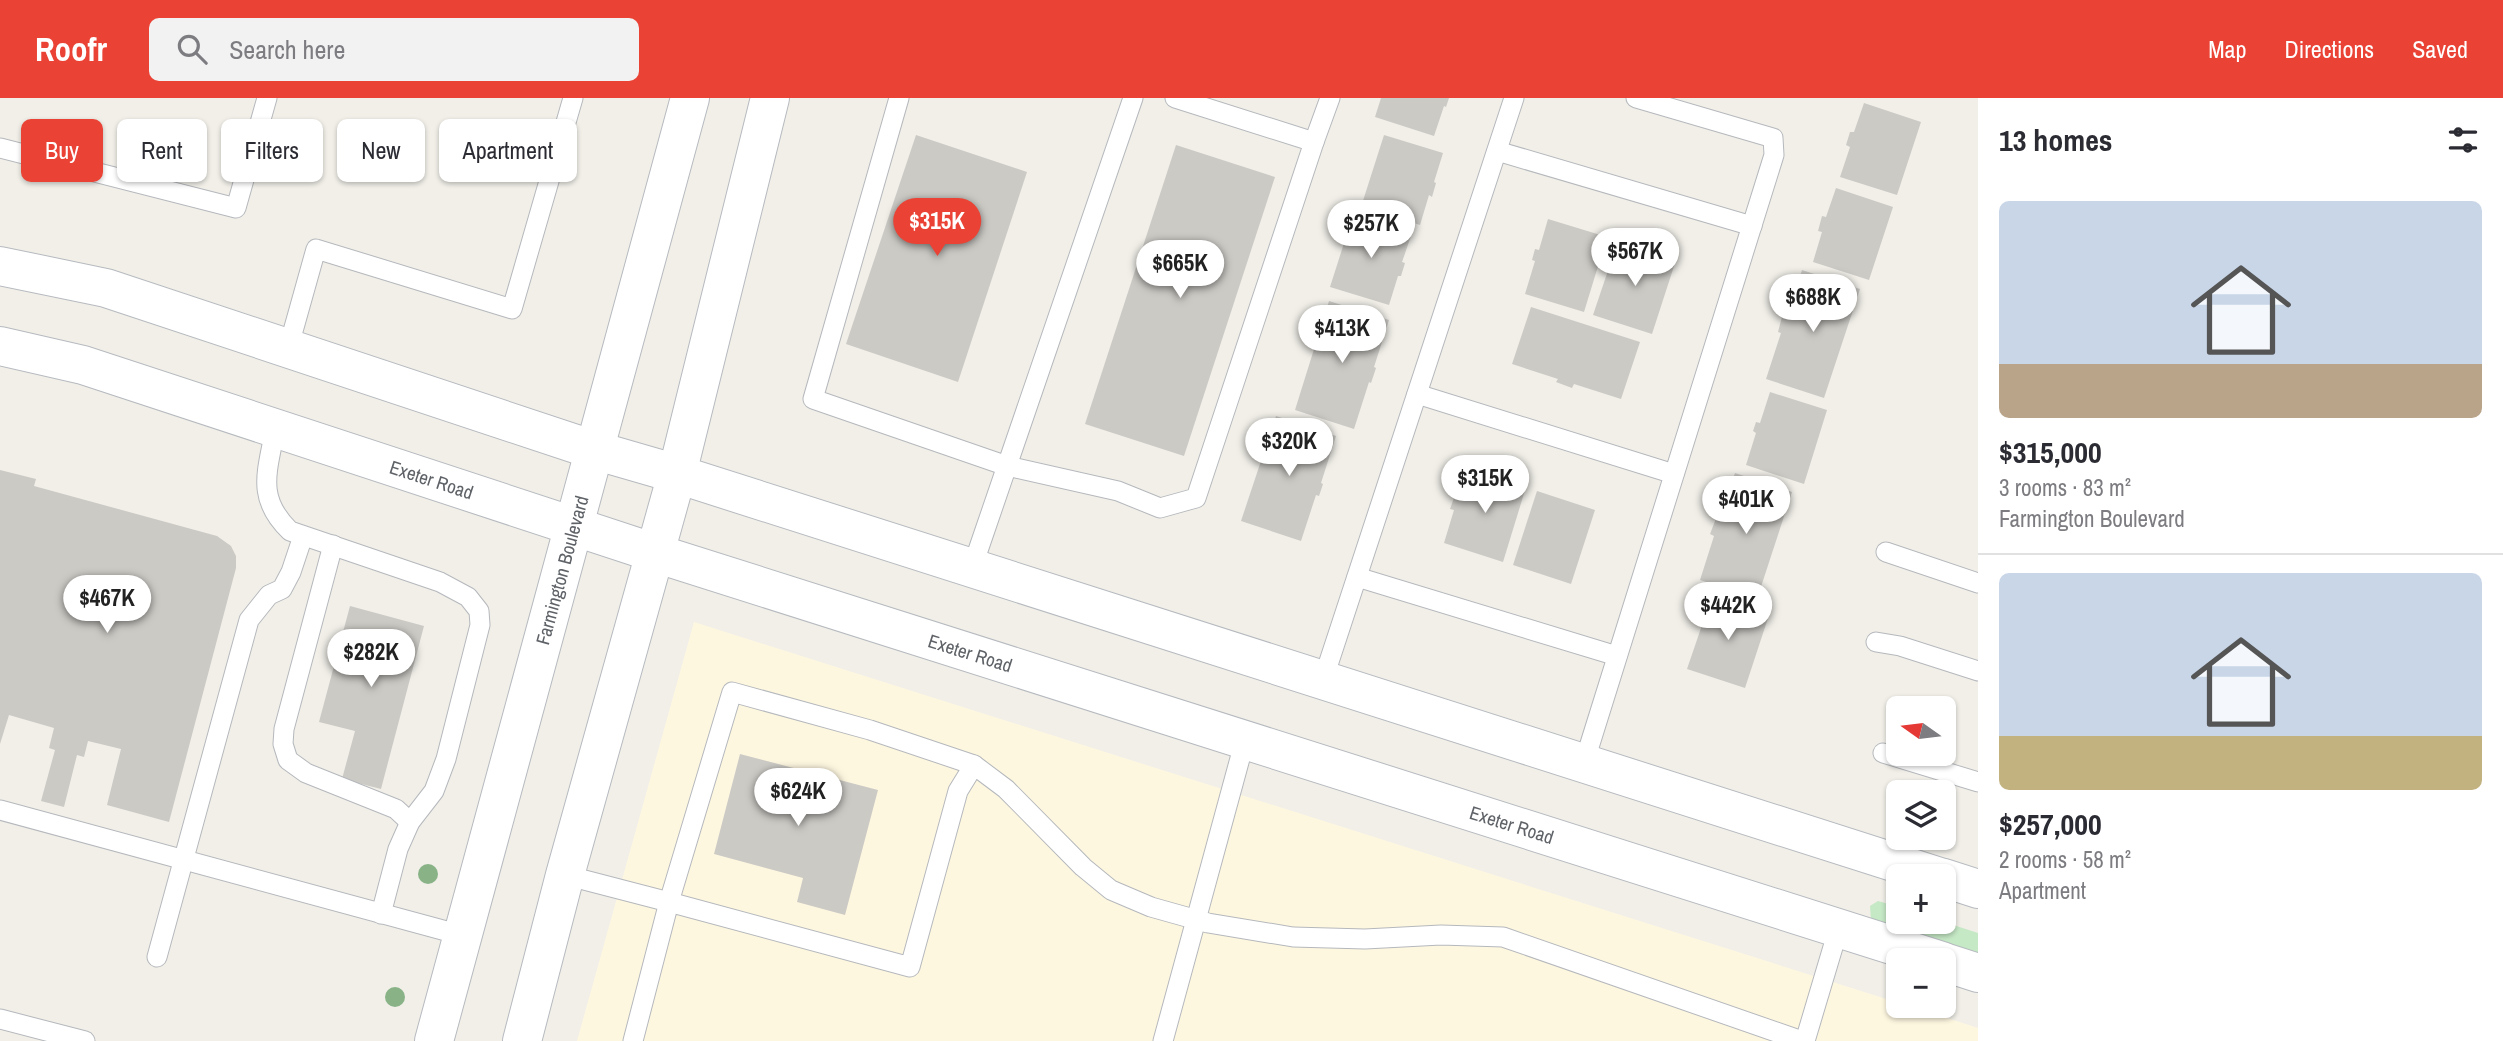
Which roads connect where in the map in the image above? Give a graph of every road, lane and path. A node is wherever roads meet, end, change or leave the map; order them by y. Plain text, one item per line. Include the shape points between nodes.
1 (267, 98) edge
2 (573, 98) edge
3 (690, 98) edge
4 (770, 98) edge
5 (899, 98) edge
6 (1133, 98) edge
7 (1175, 98) edge
8 (1330, 98) edge
9 (1514, 98) edge
10 (1636, 98) edge
11 (1314, 142) junction
12 (0, 148) edge
13 (1497, 150) junction
14 (1752, 226) junction
15 (0, 266) edge
16 (0, 346) edge
17 (288, 349) junction
18 (1417, 394) junction
19 (275, 429) junction
20 (594, 450) junction
21 (1007, 466) junction
22 (677, 474) junction
23 (1674, 474) junction
24 (573, 527) junction
25 (303, 536) junction
26 (333, 545) junction
27 (1886, 552) dead end
28 (655, 553) junction
29 (972, 568) junction
30 (1357, 577) junction
31 (1978, 583) edge
32 (1877, 642) dead end
33 (1617, 656) junction
34 (1978, 671) edge
35 (1323, 680) junction
36 (1245, 740) junction
37 (1883, 753) dead end
38 (1584, 762) junction
39 (974, 765) junction
40 (1978, 782) edge
41 (0, 810) edge
42 (410, 822) junction
43 (184, 860) junction
44 (1902, 864) edge
45 (565, 875) junction
46 (1956, 882) edge
47 (1978, 889) edge
48 (669, 902) junction
49 (381, 914) junction
50 (1196, 919) junction
51 (1839, 927) junction
52 (461, 935) junction
53 (1903, 948) edge
54 (157, 957) dead end
55 (1956, 965) edge
56 (1978, 973) edge
57 (0, 1019) edge
58 (85, 1041) edge
59 (434, 1041) edge
60 (522, 1041) edge
61 (633, 1041) edge
62 (1163, 1041) edge
63 (1804, 1041) edge

1 - 12 lane via 236,208
2 - 17 lane via 512,309 316,249
3 - 20 street, Farmington Boulevard
4 - 22 street
5 - 21 lane via 813,399
6 - 21 lane
7 - 11 lane
8 - 11 lane
9 - 13 lane
10 - 14 lane via 1773,138 1774,155
11 - 21 lane via 1196,498 1160,508 1118,491
13 - 14 lane
13 - 18 lane
14 - 23 lane
15 - 17 street via 106,288
16 - 19 street, Exeter Road via 83,365
17 - 20 street
18 - 23 lane
18 - 30 lane
19 - 24 street, Exeter Road
19 - 25 lane via 268,499 281,522
20 - 22 street
20 - 24 street, Farmington Boulevard
21 - 29 lane
22 - 28 street
22 - 29 street
23 - 33 lane
24 - 28 street, Exeter Road
24 - 52 street, Farmington Boulevard
25 - 26 lane
25 - 43 lane via 282,589 269,595 249,621
26 - 42 lane via 283,744 288,760 306,773 396,809
26 - 42 lane via 440,582 468,597 479,611 480,625 446,760 434,792
27 - 31 lane
28 - 36 street, Exeter Road
28 - 45 street
29 - 35 street
30 - 33 lane
30 - 35 lane
32 - 34 lane
33 - 38 lane
35 - 38 street
36 - 50 lane
36 - 51 street, Exeter Road
37 - 40 lane
38 - 44 street
39 - 48 lane via 958,791 910,967
39 - 48 lane via 732,692
39 - 50 lane via 1006,789 1069,855 1111,890
41 - 43 lane
42 - 49 lane
43 - 49 lane
43 - 54 lane
45 - 48 lane
45 - 60 street
46 - 47 street
48 - 61 lane
49 - 52 lane
50 - 62 lane
50 - 63 lane via 1293,937 1503,937
51 - 53 street, Exeter Road
51 - 63 lane
52 - 59 street, Farmington Boulevard
55 - 56 street, Exeter Road
57 - 58 lane

